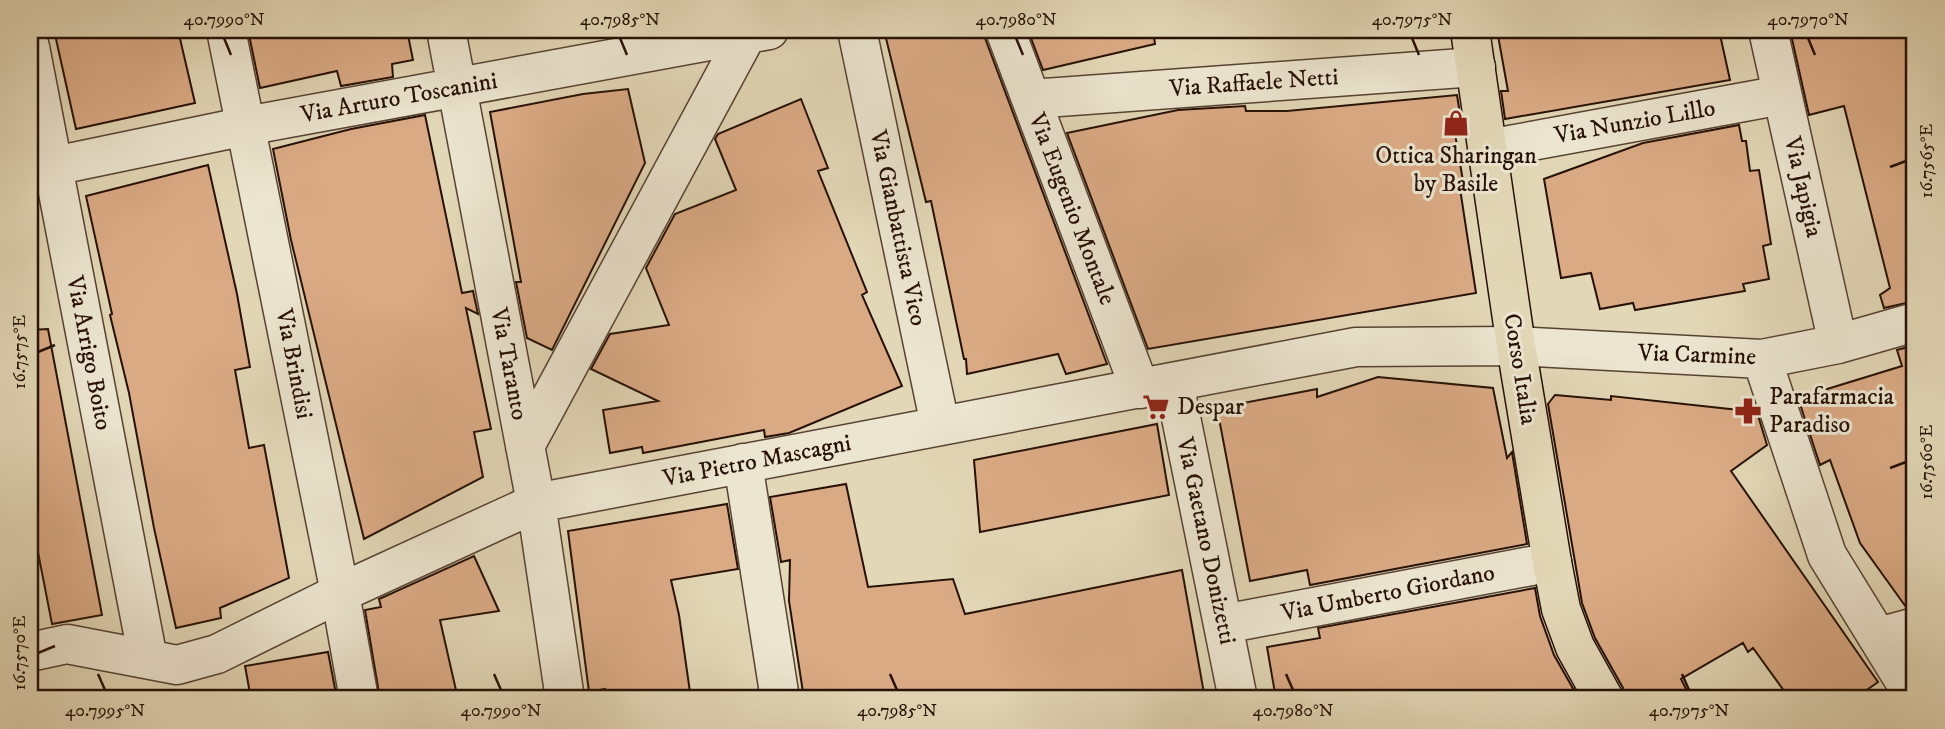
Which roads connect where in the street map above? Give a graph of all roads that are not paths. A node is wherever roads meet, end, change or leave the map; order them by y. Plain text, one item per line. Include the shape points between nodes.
1 (226, 30) edge
2 (446, 30) edge
3 (857, 30) edge
4 (1005, 30) edge
5 (1470, 30) edge
6 (1768, 30) edge
7 (758, 32) edge
8 (649, 40) edge
9 (30, 47) edge
10 (1476, 67) junction
11 (457, 88) junction
12 (1782, 95) junction
13 (1031, 99) junction
14 (246, 126) junction
15 (1488, 149) junction
16 (42, 168) edge
17 (1915, 322) edge
18 (1838, 344) junction
19 (1516, 346) junction
20 (1762, 359) junction
21 (1157, 386) junction
22 (940, 425) junction
23 (525, 446) junction
24 (743, 463) junction
25 (536, 503) junction
26 (1552, 562) junction
27 (340, 593) junction
28 (1224, 624) junction
29 (1915, 627) edge
30 (1878, 637) junction
31 (30, 652) edge
32 (148, 659) junction
33 (1915, 698) edge
34 (359, 699) edge
35 (565, 699) edge
36 (780, 699) edge
37 (1238, 699) edge
38 (1604, 699) edge

1 - 14 street, Via Brindisi
2 - 11 street, Via Taranto
3 - 22 street, Via Gianbattista Vico
4 - 13 street, Via Eugenio Montale
5 - 10 main road, Corso Italia
6 - 12 street, Via Japigia
7 - 8 street, Via Arturo Toscanini
7 - 23 street
8 - 11 street, Via Arturo Toscanini
9 - 16 street, Via Arrigo Boito
10 - 13 street, Via Raffaele Netti
10 - 15 main road, Corso Italia
11 - 14 street, Via Arturo Toscanini
11 - 23 street, Via Taranto
12 - 15 street, Via Nunzio Lillo
12 - 18 street, Via Japigia
13 - 21 street, Via Eugenio Montale
14 - 16 street, Via Arturo Toscanini
14 - 27 street, Via Brindisi
15 - 19 main road, Corso Italia
16 - 32 street, Via Arrigo Boito
17 - 18 street, Via Carmine
18 - 20 street, Via Carmine
19 - 20 street, Via Carmine
19 - 21 street, Via Pietro Mascagni via 1356,348
19 - 26 main road, Corso Italia
20 - 30 street via 1827,555
21 - 22 street, Via Pietro Mascagni
21 - 28 street, Via Gaetano Donizetti
22 - 24 street, Via Pietro Mascagni
23 - 25 street, Via Taranto
24 - 25 street, Via Pietro Mascagni
24 - 36 street
25 - 27 street, Via Pietro Mascagni
25 - 35 street, Via Taranto
26 - 28 street, Via Umberto Giordano
26 - 38 main road, Corso Italia via 1575,648
27 - 32 street, Via Pietro Mascagni via 217,654 177,665
27 - 34 street, Via Brindisi
28 - 37 street, Via Gaetano Donizetti
29 - 30 street
30 - 33 street
31 - 32 street, Via Pietro Mascagni via 67,644

